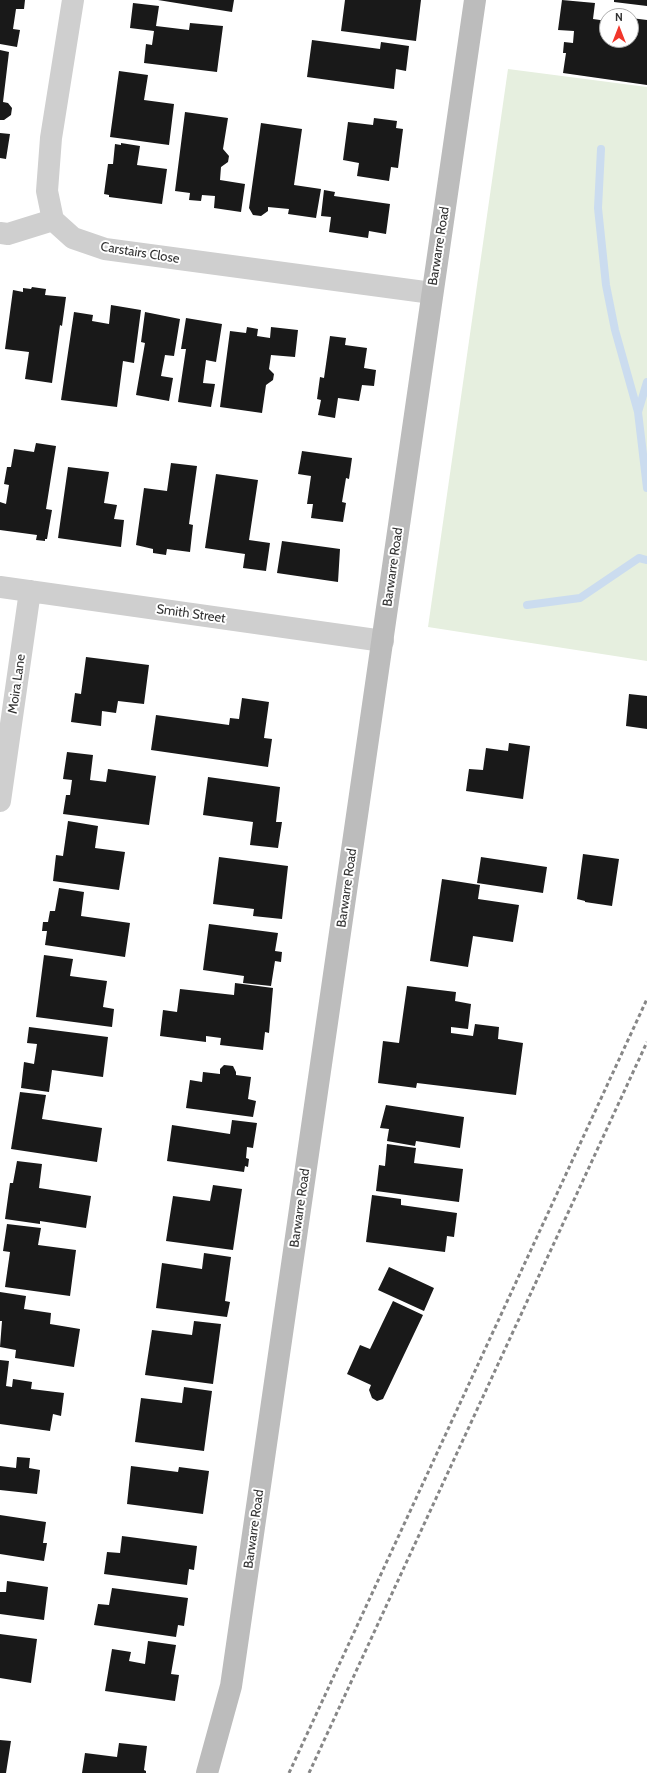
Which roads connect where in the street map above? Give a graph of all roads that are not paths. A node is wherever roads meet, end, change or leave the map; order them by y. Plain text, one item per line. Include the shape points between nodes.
1 (73, 0) edge
2 (475, 0) edge
3 (53, 220) junction
4 (0, 233) edge
5 (432, 293) junction
6 (0, 587) edge
7 (30, 591) junction
8 (383, 641) junction
9 (0, 801) edge
10 (207, 1773) edge

1 - 3 street via 51,138 47,191
2 - 5 street, Barwarre Road
3 - 4 street via 8,234
3 - 5 street, Carstairs Close via 73,238 105,249
5 - 8 street, Barwarre Road
6 - 7 street, Smith Street
7 - 8 street, Smith Street
7 - 9 street, Moira Lane
8 - 10 street, Barwarre Road via 231,1686

